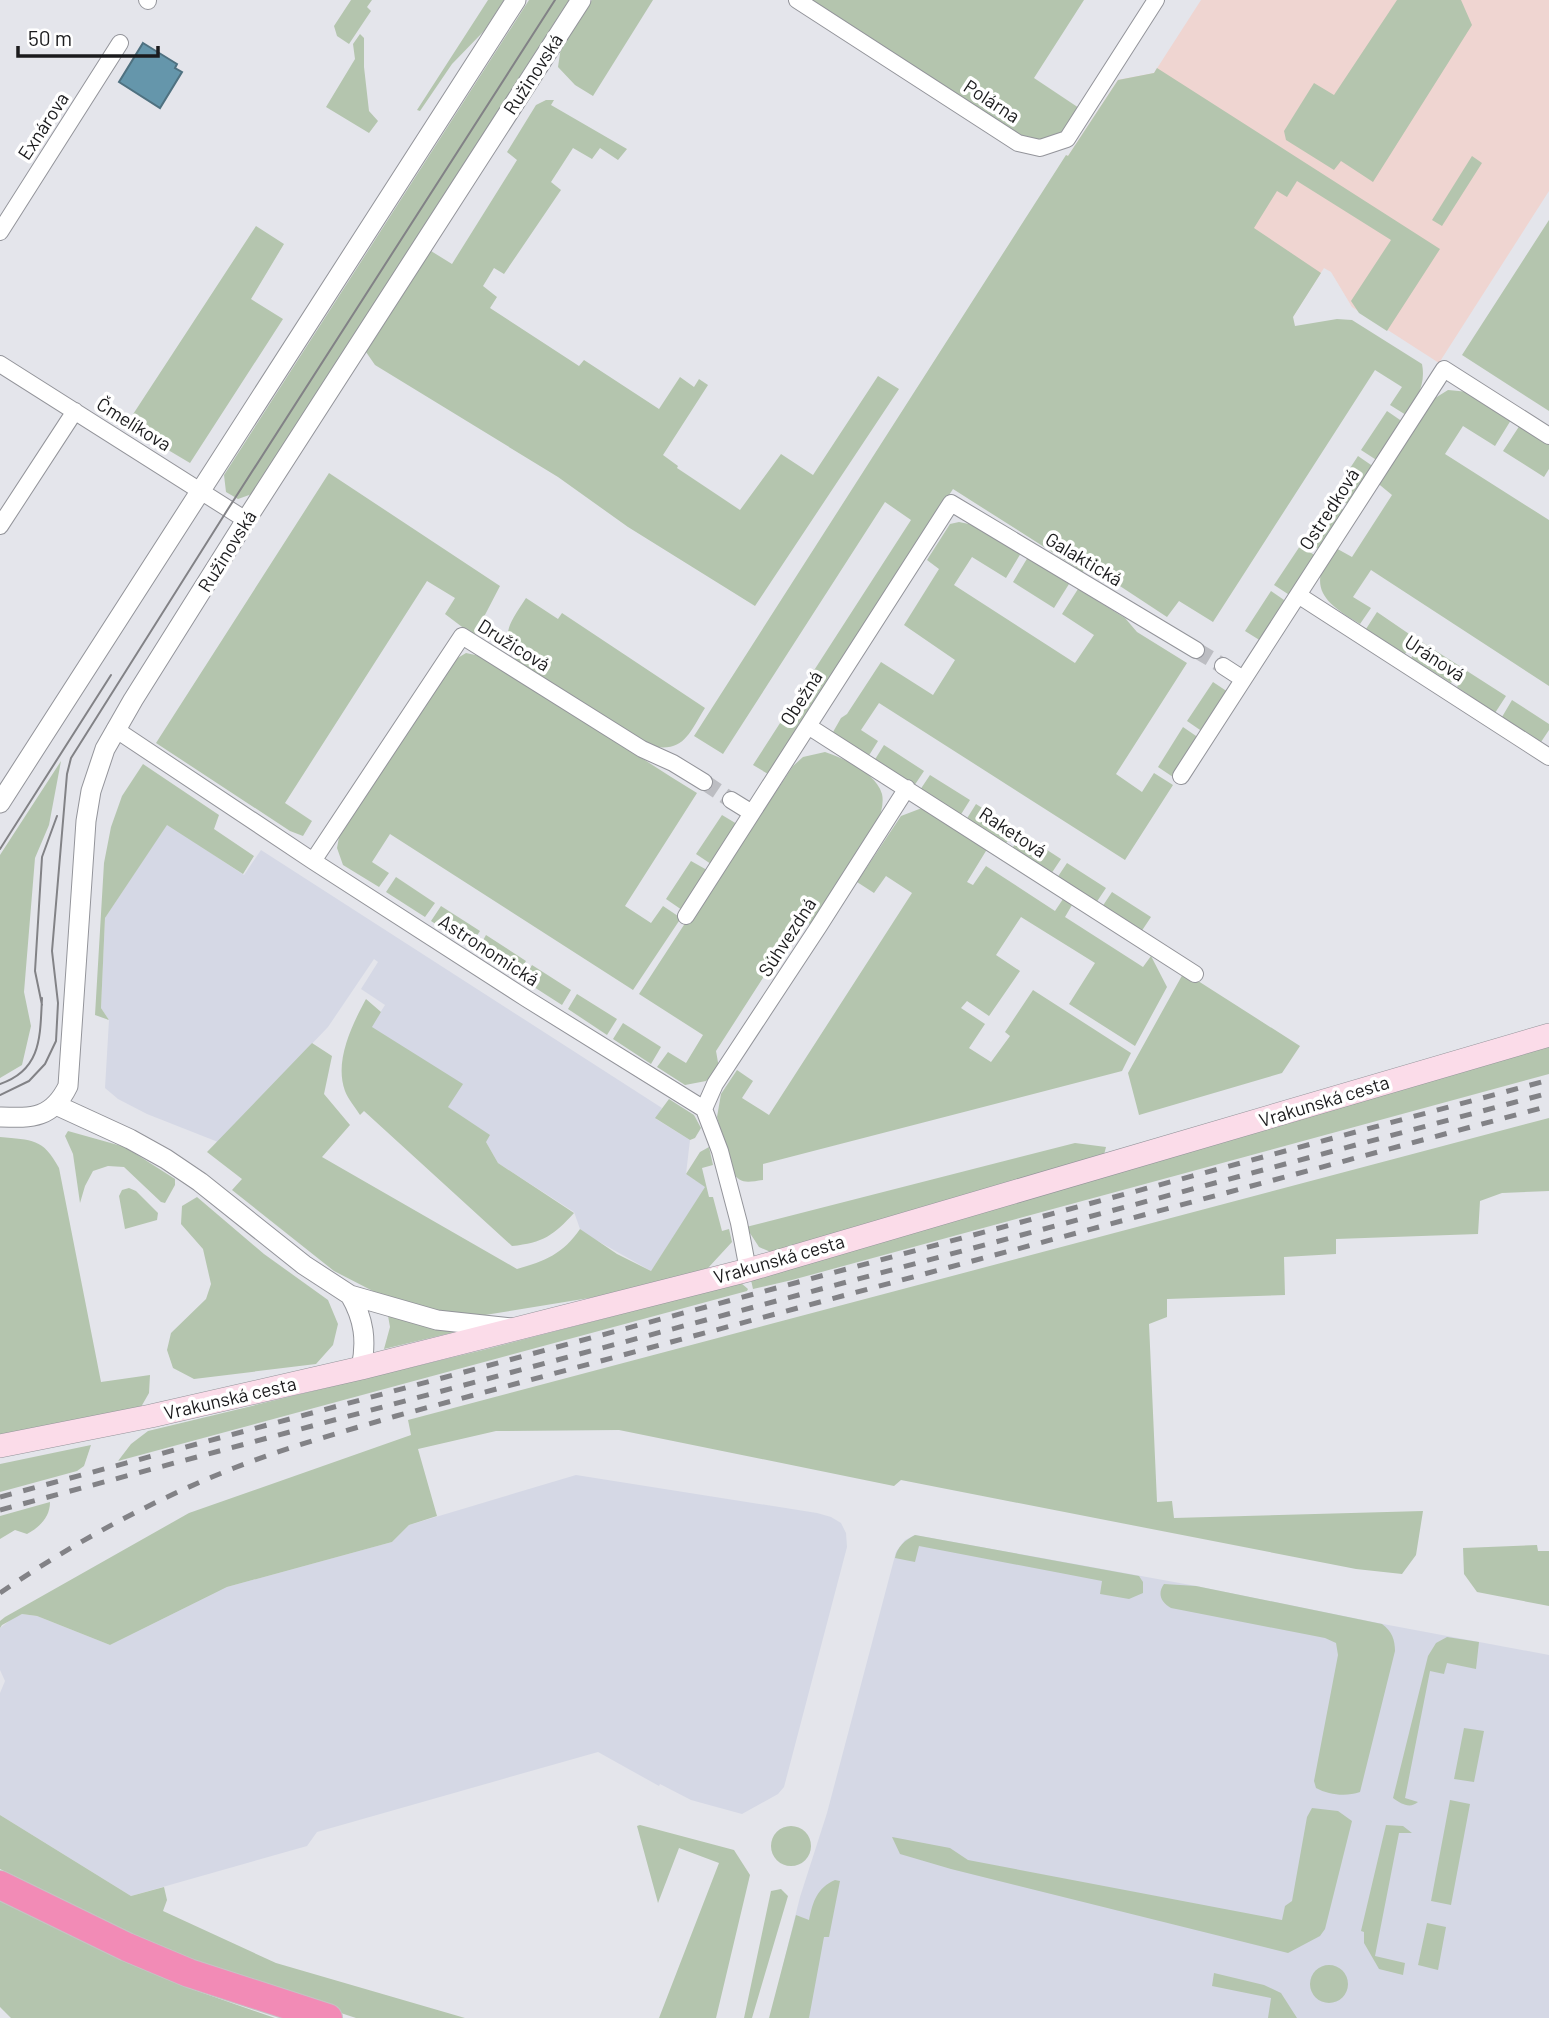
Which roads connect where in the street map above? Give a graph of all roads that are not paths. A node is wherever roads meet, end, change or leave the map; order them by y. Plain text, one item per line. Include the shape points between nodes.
1 (516, 0) edge
2 (581, 0) edge
3 (797, 0) edge
4 (1156, 0) edge
5 (120, 43) dead end
6 (0, 232) edge
7 (0, 364) edge
8 (75, 411) junction
9 (1549, 436) edge
10 (201, 492) junction
11 (951, 503) joint
12 (246, 520) junction
13 (0, 526) edge
14 (1298, 595) junction
15 (1196, 650) tunnel mouth
16 (1223, 666) tunnel mouth
17 (1243, 679) junction
18 (808, 726) junction
19 (115, 729) junction
20 (1549, 757) edge
21 (1181, 776) dead end
22 (704, 782) tunnel mouth
23 (907, 788) junction
24 (731, 800) tunnel mouth
25 (0, 803) edge
26 (752, 813) junction
27 (313, 861) junction
28 (686, 916) dead end
29 (1195, 974) dead end
30 (1549, 1035) edge
31 (56, 1105) junction
32 (704, 1109) junction
33 (0, 1117) edge
34 (748, 1270) junction
35 (350, 1295) junction
36 (517, 1329) junction
37 (361, 1368) junction
38 (0, 1446) edge
39 (0, 1885) edge
40 (328, 2018) edge

1 - 10 street
2 - 12 street, Ružinovská
3 - 4 street, Polárna via 1018,143 1040,148 1067,139
5 - 6 street, Exnárova
7 - 8 street, Čmelíkova
8 - 10 street, Čmelíkova
8 - 13 street
9 - 14 street, Ostredková via 1444,369
10 - 12 street, Čmelíkova
10 - 25 street
11 - 15 street, Galaktická
11 - 18 street, Obežná
12 - 19 street, Ružinovská
14 - 17 street, Ostredková
14 - 20 street, Uránová
16 - 17 street
17 - 21 street, Ostredková
18 - 23 street, Raketová
18 - 26 street, Obežná
19 - 27 street, Astronomická
19 - 31 street, Ružinovská via 97,770 86,821 69,1080
22 - 27 street, Družicová via 642,749 462,636
23 - 29 street, Raketová
23 - 32 street, Súhvezdná via 715,1084
24 - 26 street
26 - 28 street, Obežná
27 - 32 street, Astronomická
30 - 34 main road, Vrakunská cesta
31 - 33 street via 27,1118
31 - 35 street via 166,1159
32 - 34 street via 720,1151
34 - 36 main road, Vrakunská cesta
35 - 36 street via 437,1320
35 - 37 street via 363,1323
36 - 37 main road, Vrakunská cesta
37 - 38 main road, Vrakunská cesta
39 - 40 highway via 189,1973

